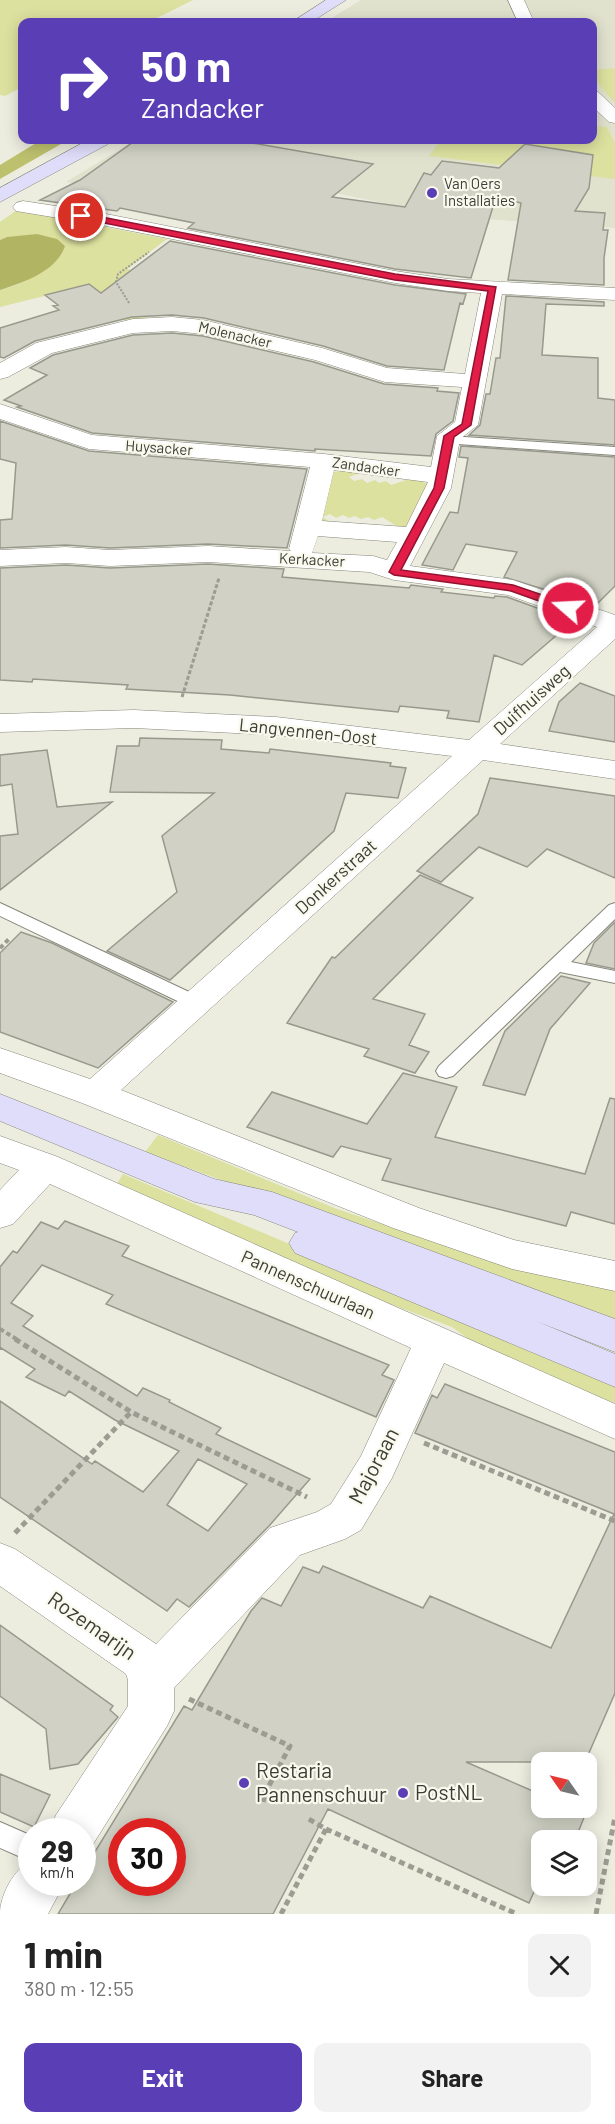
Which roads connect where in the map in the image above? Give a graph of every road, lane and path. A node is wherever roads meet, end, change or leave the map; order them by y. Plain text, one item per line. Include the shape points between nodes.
1 (338, 0) edge
2 (516, 0) edge
3 (307, 18) edge
4 (524, 18) edge
5 (597, 101) edge
6 (615, 118) edge
7 (94, 144) edge
8 (8, 199) edge
9 (174, 232) junction
10 (493, 288) junction
11 (615, 294) edge
12 (141, 325) junction
13 (0, 372) edge
14 (474, 381) junction
15 (0, 411) edge
16 (448, 440) junction
17 (615, 451) edge
18 (324, 461) junction
19 (442, 476) junction
20 (307, 528) junction
21 (413, 535) junction
22 (226, 555) junction
23 (0, 558) edge
24 (299, 560) junction
25 (394, 572) junction
26 (615, 624) edge
27 (175, 721) junction
28 (0, 723) edge
29 (476, 751) junction
30 (615, 770) edge
31 (0, 909) edge
32 (615, 909) edge
33 (557, 965) junction
34 (615, 977) edge
35 (197, 1003) junction
36 (0, 1060) edge
37 (446, 1071) dead end
38 (95, 1094) junction
39 (0, 1107) edge
40 (0, 1149) edge
41 (45, 1166) junction
42 (208, 1192) junction
43 (0, 1214) edge
44 (615, 1276) edge
45 (0, 1329) edge
46 (615, 1336) edge
47 (434, 1342) junction
48 (615, 1371) edge
49 (131, 1412) junction
50 (615, 1422) edge
51 (394, 1430) junction
52 (346, 1517) junction
53 (615, 1521) edge
54 (4, 1551) edge
55 (151, 1680) junction
56 (266, 1800) dead end
57 (615, 1817) edge
58 (82, 1818) edge
59 (307, 1818) dead end
60 (326, 1829) junction
61 (0, 1835) edge
62 (18, 1843) edge
63 (31, 1896) edge
64 (20, 1914) edge
65 (281, 1914) edge
66 (517, 1914) edge
67 (596, 1914) edge

1 - 3 main road
2 - 4 street
5 - 6 street
7 - 8 main road
8 - 9 street
9 - 10 street via 395,277
9 - 12 path via 118,274 116,282
10 - 11 street
10 - 14 street
12 - 13 street, Molenacker via 44,348
12 - 14 street, Molenacker via 203,327 322,355 385,375
14 - 16 street via 466,425
15 - 18 street, Huysacker via 89,442
16 - 17 lane
16 - 19 street
18 - 19 street, Zandacker
18 - 20 street, Zandacker
19 - 21 street
20 - 21 street
20 - 24 street, Zandacker
21 - 25 street
22 - 23 street, Kerkacker
22 - 24 street, Kerkacker
22 - 27 path
24 - 25 street, Kerkacker via 373,564
25 - 26 street, Kerkacker via 513,588
26 - 29 street, Duifhuisweg
27 - 28 street, Langvennen-Oost
27 - 29 street, Langvennen-Oost via 276,726
29 - 30 street, Langvennen-Oost
29 - 35 street, Donkerstraat
31 - 35 lane
32 - 33 lane
33 - 34 lane
33 - 37 lane
35 - 38 street, Donkerstraat
36 - 38 street
38 - 44 street via 406,1218 512,1254
39 - 42 main road, Pannenschuurlaan
40 - 41 street, Pannenschuurlaan
41 - 43 street
41 - 47 street, Pannenschuurlaan
42 - 46 main road, Pannenschuurlaan via 259,1202
42 - 48 main road, Pannenschuurlaan via 248,1217
45 - 49 path
47 - 50 street, Pannenschuurlaan
47 - 51 street, Majoraan
49 - 52 path
49 - 54 path
51 - 52 street, Majoraan
51 - 53 path
52 - 55 street, Majoraan via 285,1541
54 - 55 street, Rozemarijn via 142,1660
55 - 56 path via 290,1746 262,1799
55 - 58 street via 151,1711
57 - 67 path
59 - 60 path
60 - 65 path
60 - 66 path
61 - 62 lane
63 - 64 street

